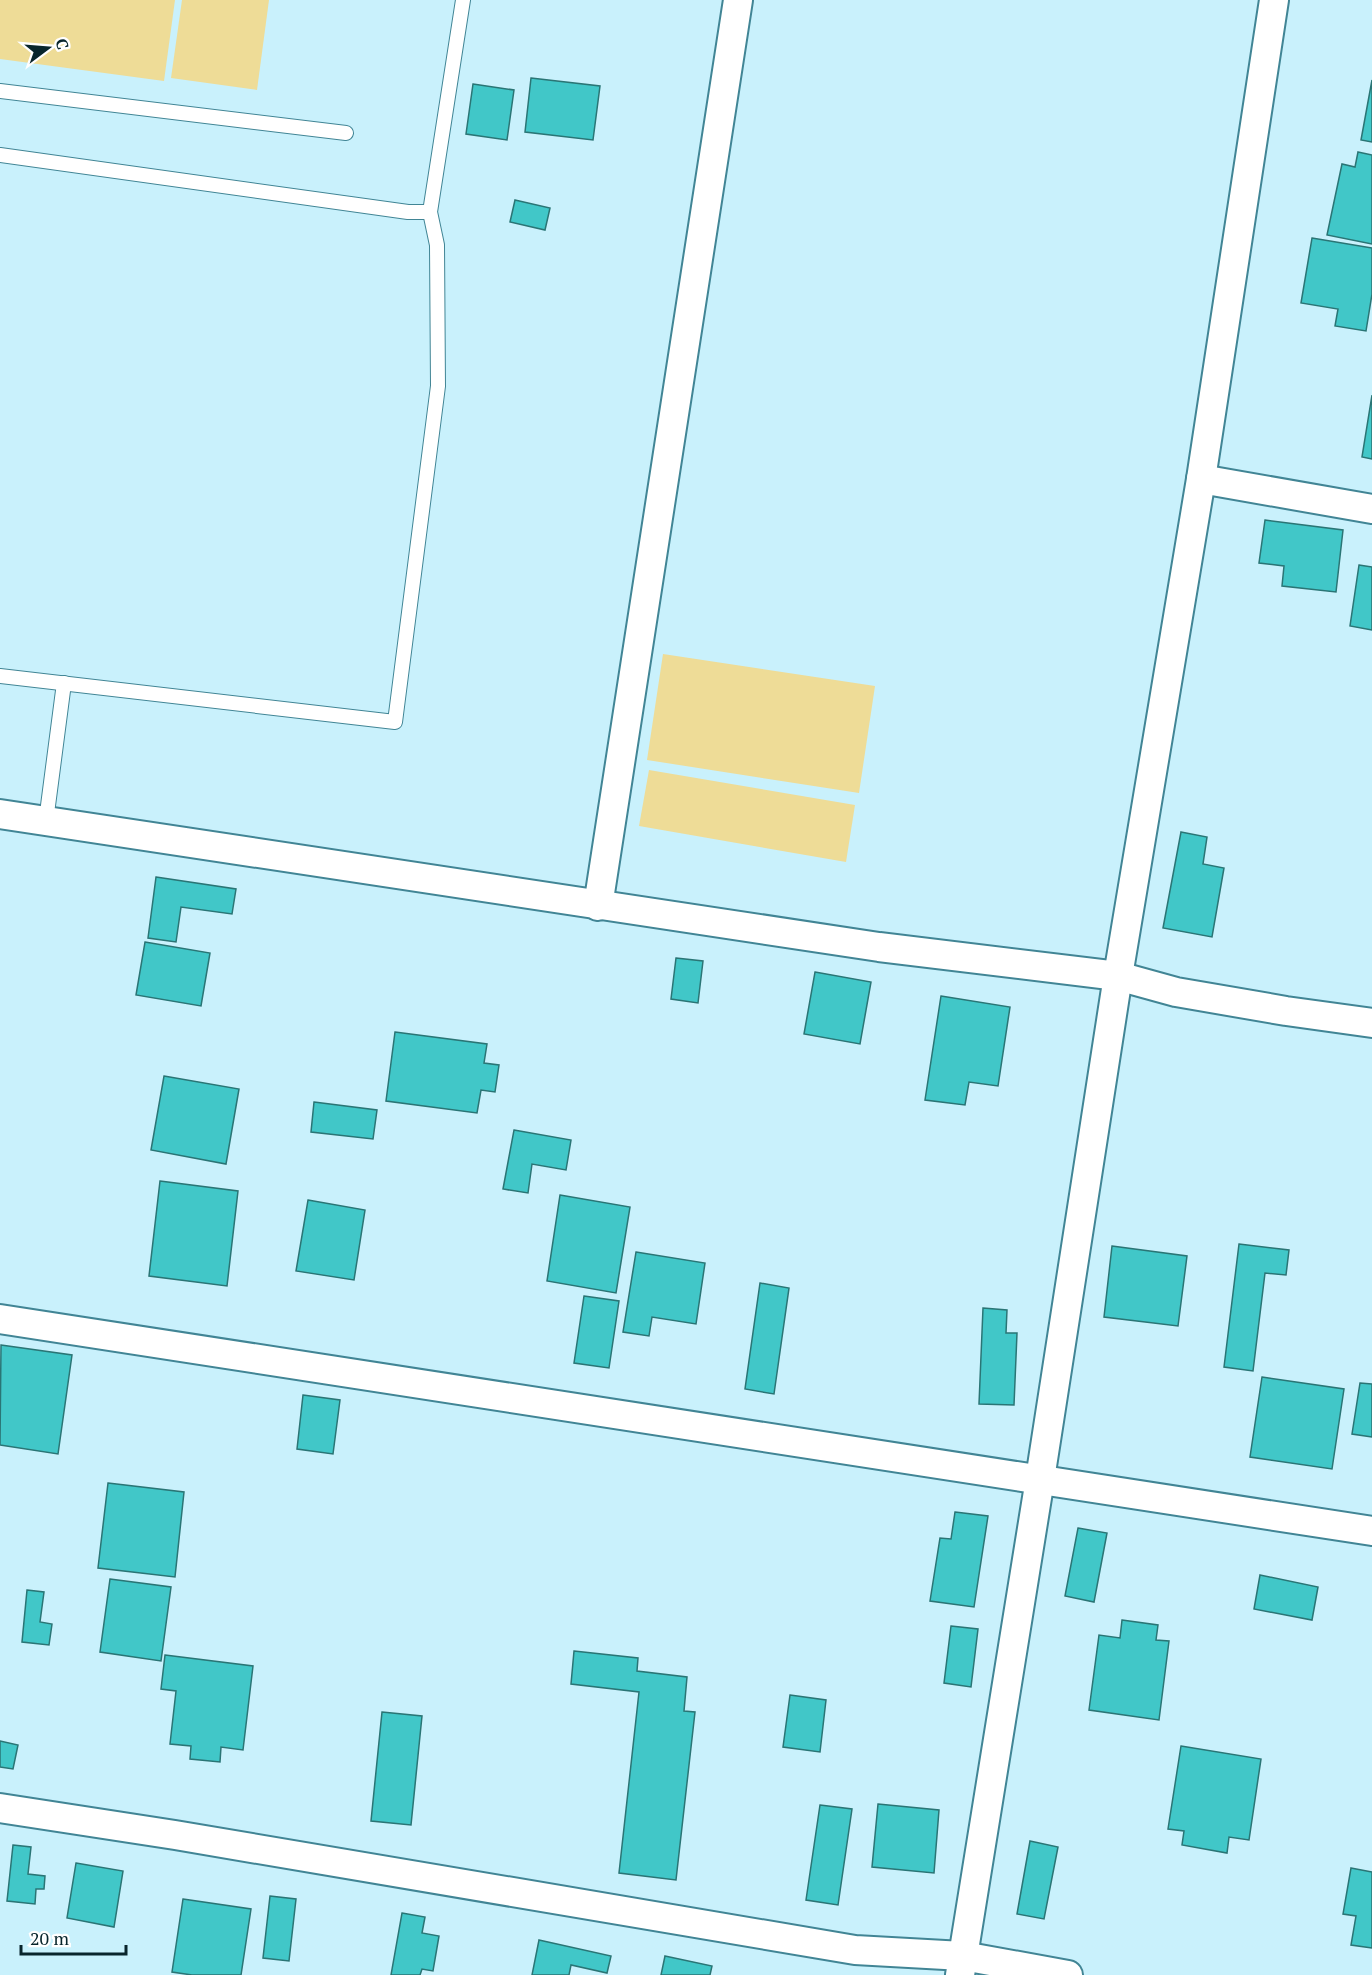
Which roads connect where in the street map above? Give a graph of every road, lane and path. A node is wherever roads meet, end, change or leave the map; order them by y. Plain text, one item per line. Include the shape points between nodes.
1 (463, 0) edge
2 (738, 0) edge
3 (1274, 0) edge
4 (0, 91) edge
5 (346, 133) dead end
6 (0, 155) edge
7 (430, 212) junction
8 (1201, 479) junction
9 (1372, 509) edge
10 (0, 676) edge
11 (63, 683) junction
12 (0, 814) edge
13 (46, 821) junction
14 (598, 906) junction
15 (1118, 976) junction
16 (1372, 1023) edge
17 (0, 1319) edge
18 (1040, 1479) junction
19 (1372, 1531) edge
20 (0, 1808) edge
21 (962, 1966) edge
22 (1068, 1975) edge

1 - 7 lane
2 - 14 street
3 - 8 street
4 - 5 lane
6 - 7 lane
7 - 11 lane via 437,245 438,386 395,722
8 - 9 street
8 - 15 street
10 - 11 lane
11 - 13 lane
12 - 13 street
13 - 14 street
14 - 15 street via 879,947
15 - 16 street via 1176,992
15 - 18 street
17 - 18 street
18 - 19 street
18 - 21 street
20 - 21 street
21 - 22 street

